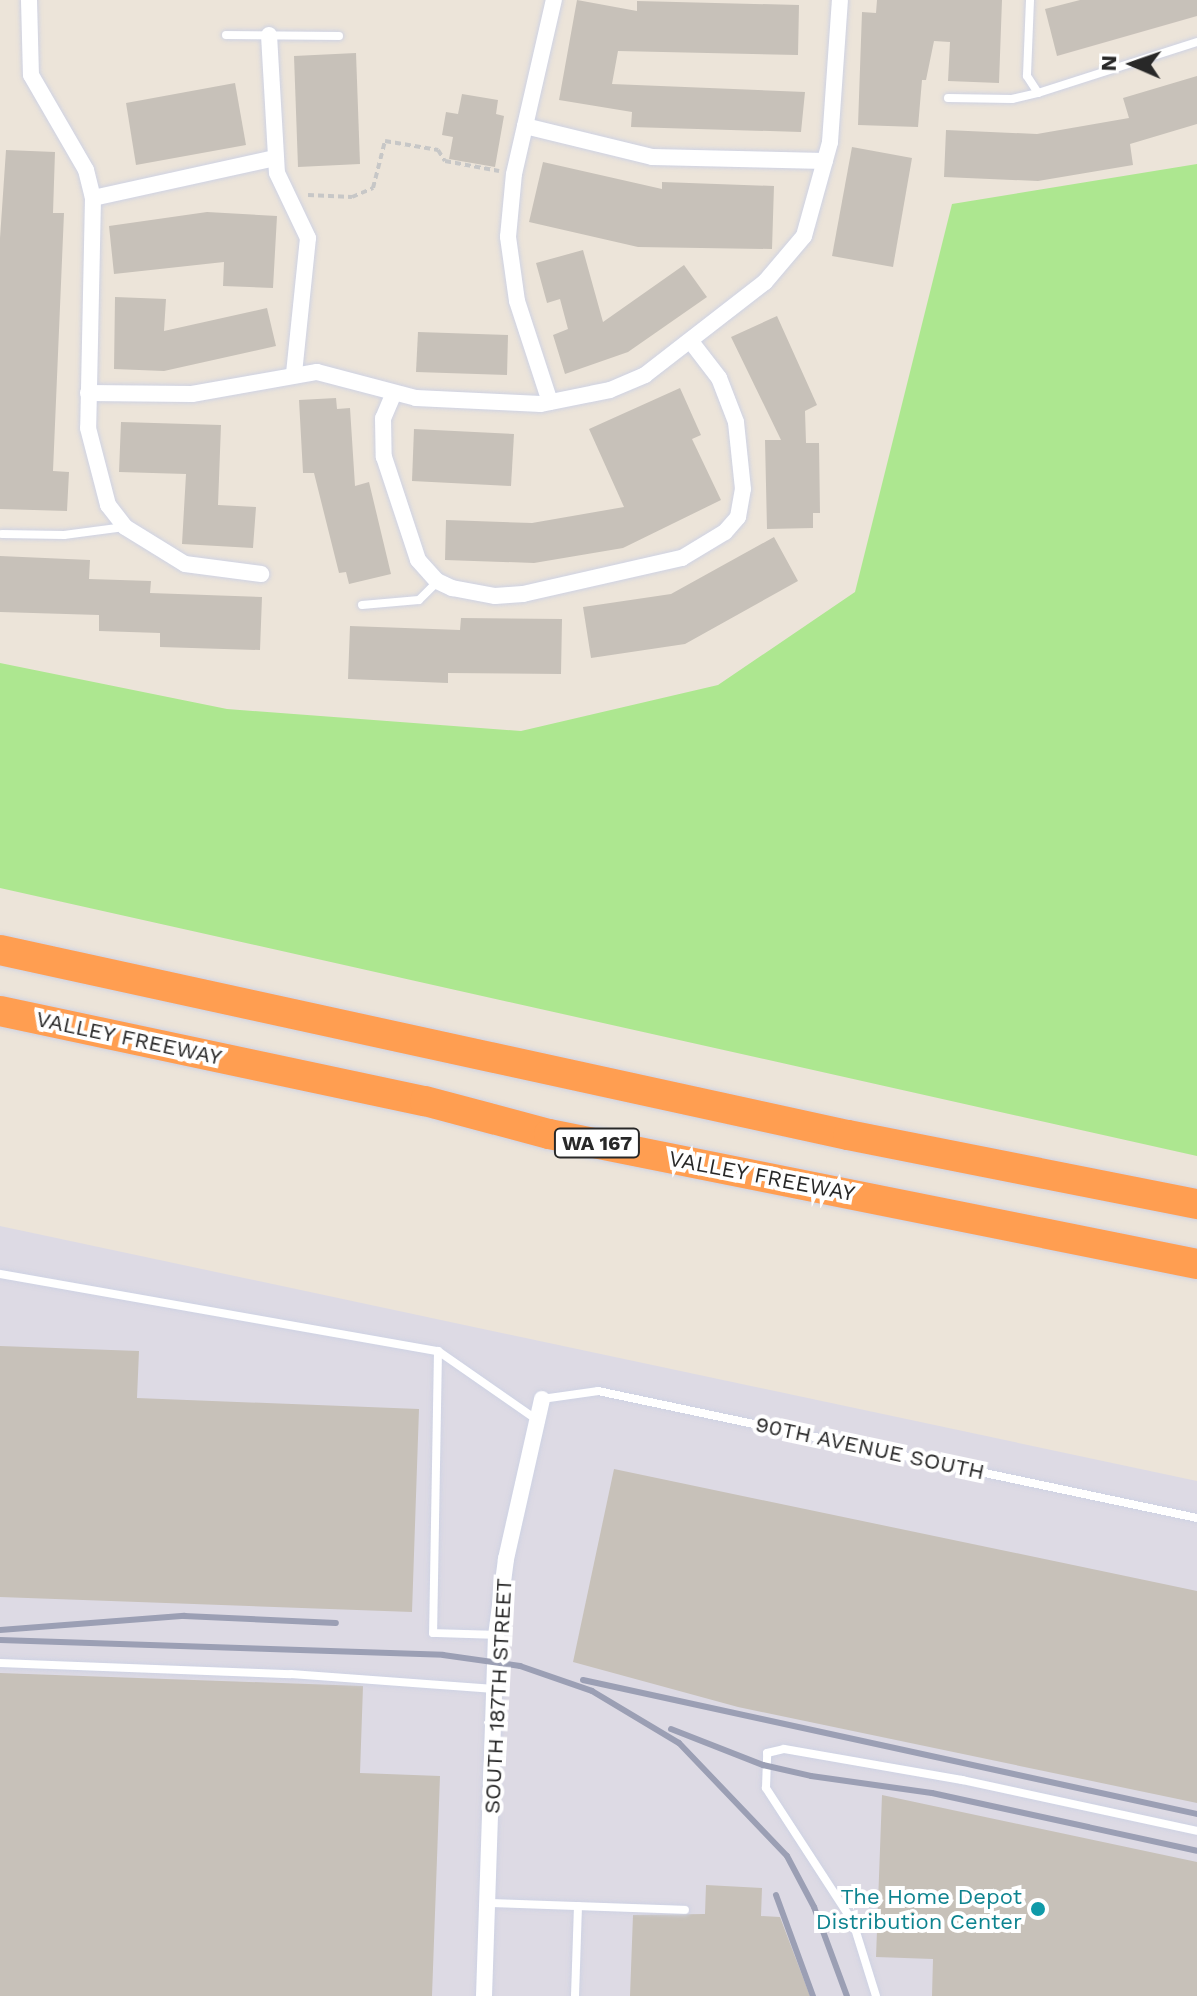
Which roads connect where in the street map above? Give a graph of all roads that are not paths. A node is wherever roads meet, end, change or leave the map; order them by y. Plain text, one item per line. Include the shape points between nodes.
1 (29, 0) edge
2 (554, 0) edge
3 (840, 0) edge
4 (1030, 0) edge
5 (226, 35) dead end
6 (269, 35) junction
7 (339, 36) dead end
8 (1197, 42) edge
9 (1038, 93) junction
10 (948, 98) dead end
11 (525, 126) junction
12 (275, 158) junction
13 (825, 161) junction
14 (93, 198) junction
15 (692, 343) junction
16 (294, 373) junction
17 (88, 393) junction
18 (393, 395) junction
19 (550, 402) junction
20 (125, 527) junction
21 (2, 534) dead end
22 (261, 574) dead end
23 (437, 581) junction
24 (362, 605) dead end
25 (0, 950) edge
26 (0, 970) edge
27 (0, 1011) edge
28 (1197, 1204) edge
29 (1197, 1222) edge
30 (1197, 1264) edge
31 (0, 1274) edge
32 (438, 1351) junction
33 (542, 1399) joint
34 (537, 1419) junction
35 (1197, 1518) edge
36 (497, 1635) junction
37 (0, 1663) edge
38 (495, 1689) junction
39 (1197, 1831) edge
40 (488, 1903) junction
41 (578, 1906) junction
42 (685, 1910) dead end
43 (484, 1996) edge
44 (575, 1996) edge
45 (876, 1996) edge

1 - 14 street via 31,75 86,170
2 - 11 street
3 - 13 street
4 - 9 lane via 1027,76
5 - 6 lane
6 - 7 lane
6 - 12 street
8 - 9 lane
9 - 10 lane via 1012,99
11 - 13 street via 652,157
11 - 19 street via 509,210 511,268
12 - 14 street
12 - 16 street via 308,238
13 - 15 street via 804,236 784,265
14 - 17 street
15 - 19 street via 645,375 610,390
15 - 23 street via 719,378 736,422 743,489 738,517 725,532 682,558 538,591 495,596
16 - 17 street via 192,394
16 - 18 street via 341,376
17 - 20 street via 98,476 108,505
18 - 19 street via 500,405
18 - 23 street via 383,418 384,457 418,560
20 - 21 lane via 64,535
20 - 22 street via 185,564
23 - 24 lane via 419,600
25 - 28 highway via 848,1135
26 - 29 highway
27 - 30 highway, VALLEY FREEWAY / WA 167 via 425,1101 549,1134
31 - 32 lane
32 - 34 lane
32 - 36 lane via 433,1633
33 - 34 street, SOUTH 187TH STREET
33 - 35 lane, 90TH AVENUE SOUTH via 598,1391
34 - 36 street, SOUTH 187TH STREET via 506,1559
36 - 38 street, SOUTH 187TH STREET
37 - 38 lane via 291,1674
38 - 40 street, SOUTH 187TH STREET
39 - 45 lane via 962,1780 784,1749 767,1753 766,1788 853,1922
40 - 41 lane
40 - 43 street, SOUTH 187TH STREET
41 - 42 lane
41 - 44 lane

